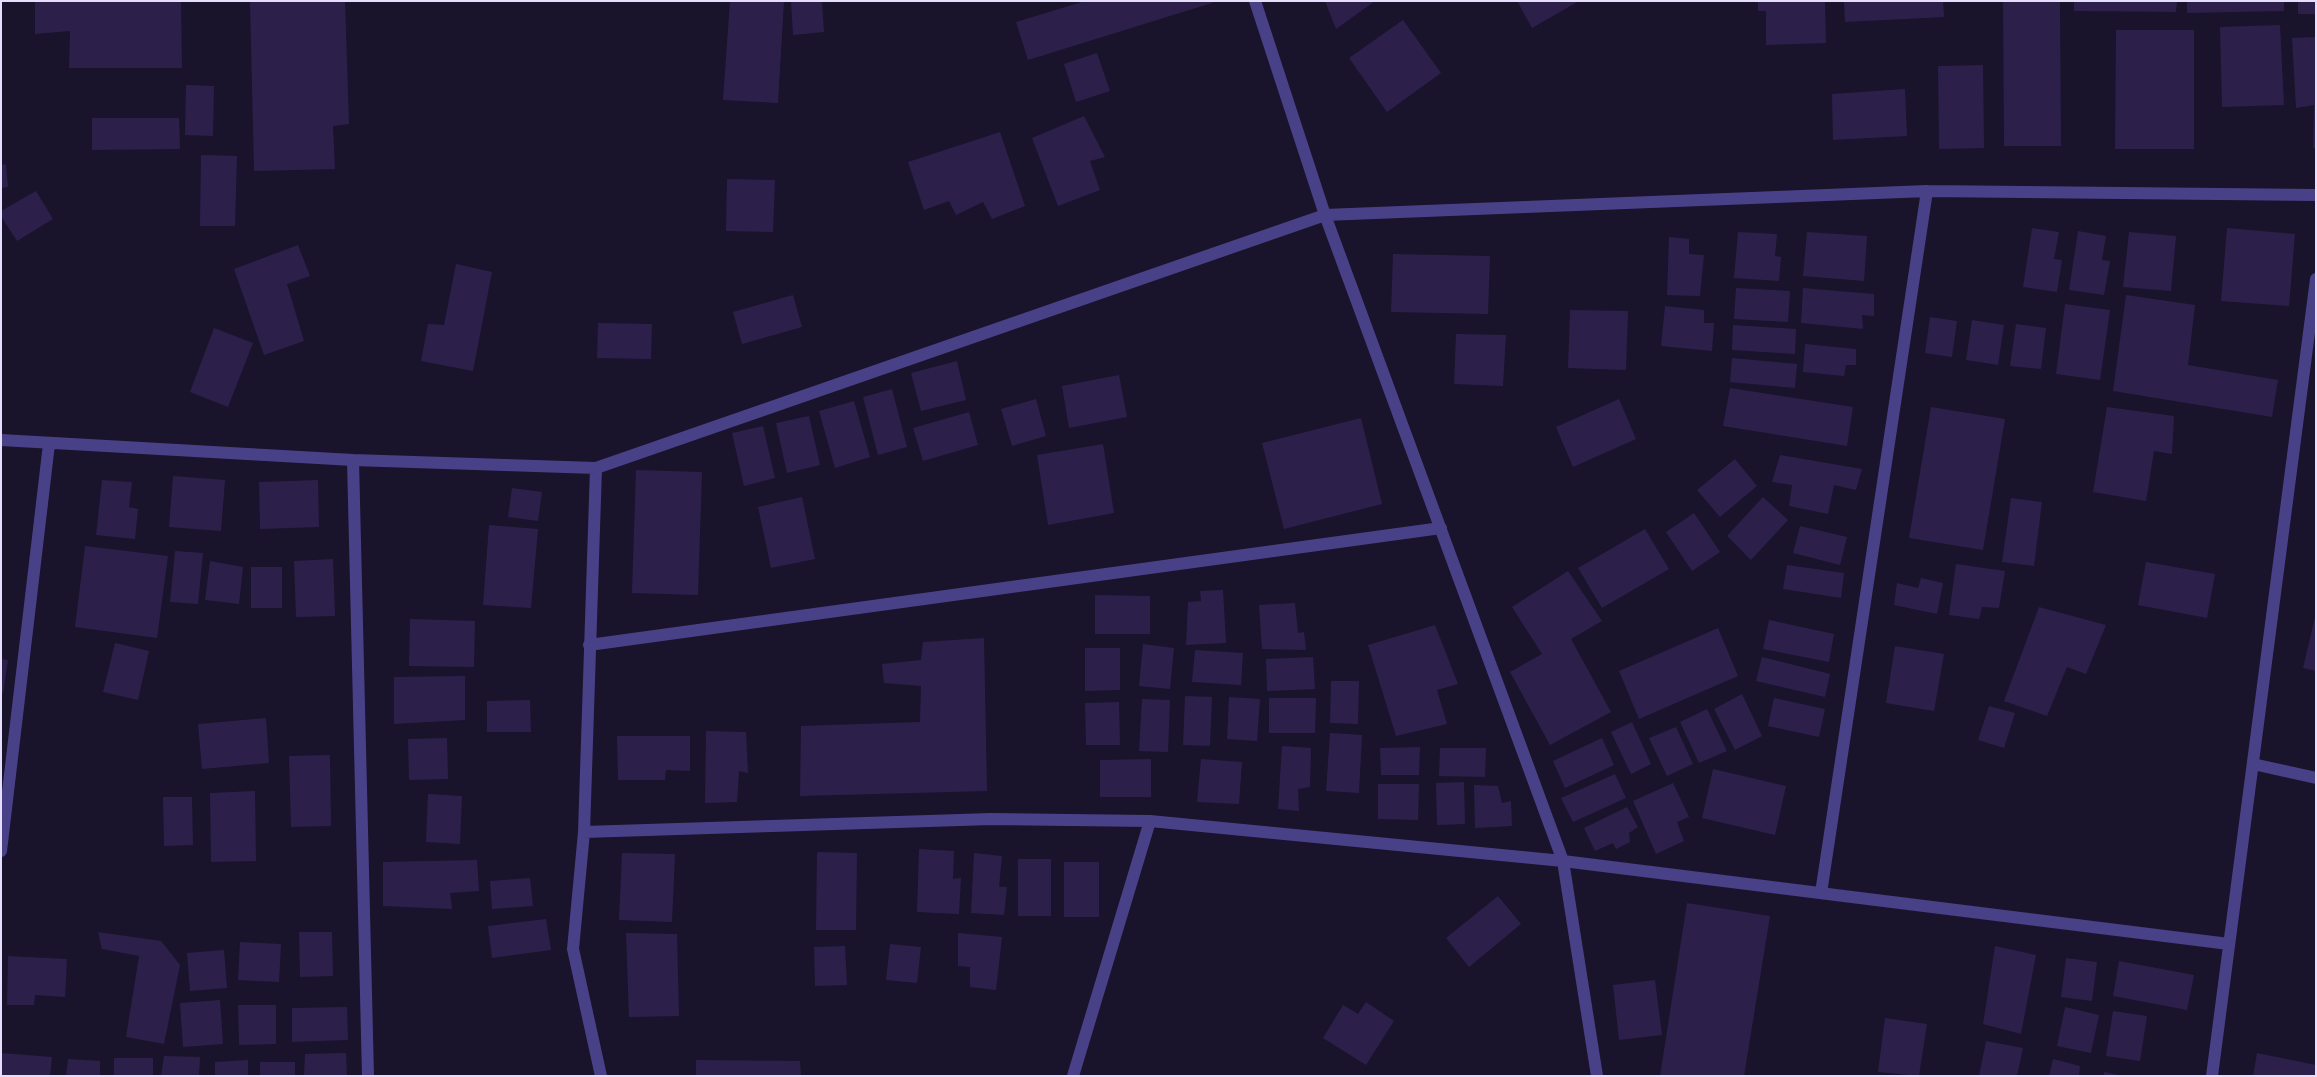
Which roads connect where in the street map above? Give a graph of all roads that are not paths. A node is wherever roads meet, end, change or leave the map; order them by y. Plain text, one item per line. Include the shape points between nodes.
1 (1255, 1) edge
2 (1927, 191) junction
3 (2316, 195) edge
4 (1325, 215) junction
5 (2316, 279) edge
6 (1, 440) edge
7 (49, 444) junction
8 (353, 460) junction
9 (596, 468) junction
10 (1441, 528) junction
11 (589, 645) junction
12 (2253, 764) junction
13 (2316, 778) edge
14 (1150, 822) junction
15 (584, 832) junction
16 (1, 851) edge
17 (1563, 861) junction
18 (1821, 893) junction
19 (2229, 944) junction
20 (368, 1076) edge
21 (601, 1076) edge
22 (1073, 1076) edge
23 (1597, 1076) edge
24 (2212, 1076) edge

1 - 4 street
2 - 3 street
2 - 4 street
2 - 18 street
4 - 9 street
4 - 10 street
5 - 12 street
6 - 7 street
7 - 8 street
7 - 16 street
8 - 9 street
8 - 20 street
9 - 11 street
10 - 11 street
10 - 17 street
11 - 15 street
12 - 13 street
12 - 19 street
14 - 15 street via 991,819
14 - 17 street
14 - 22 street
15 - 21 street via 573,949
17 - 18 street
17 - 23 street
18 - 19 street
19 - 24 street

